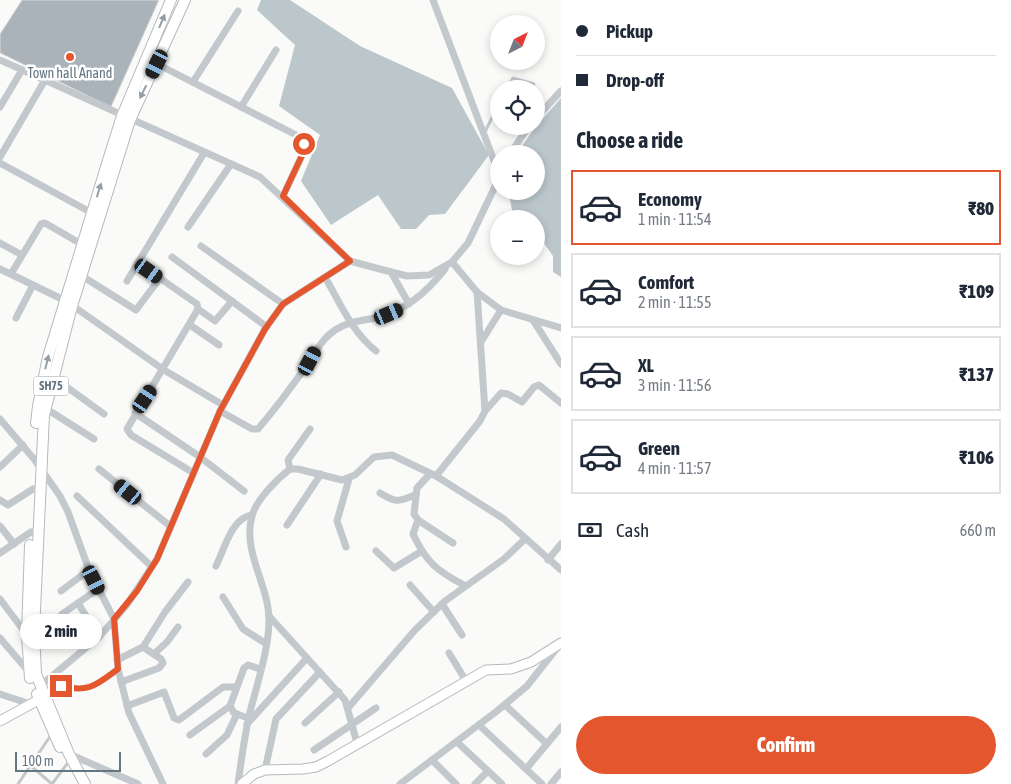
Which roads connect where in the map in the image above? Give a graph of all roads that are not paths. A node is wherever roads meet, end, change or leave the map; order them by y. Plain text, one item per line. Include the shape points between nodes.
1 (172, 0) edge
2 (185, 0) edge
3 (433, 0) edge
4 (238, 11) dead end
5 (276, 50) dead end
6 (0, 60) edge
7 (157, 64) junction
8 (22, 70) junction
9 (45, 80) junction
10 (193, 82) junction
11 (561, 91) edge
12 (0, 107) edge
13 (240, 107) junction
14 (545, 108) edge
15 (126, 118) junction
16 (490, 120) edge
17 (483, 134) junction
18 (204, 152) junction
19 (490, 152) edge
20 (0, 157) edge
21 (0, 163) edge
22 (231, 164) junction
23 (283, 196) junction
24 (490, 197) edge
25 (92, 214) junction
26 (188, 228) dead end
27 (0, 243) edge
28 (83, 245) junction
29 (201, 246) dead end
30 (22, 255) junction
31 (172, 257) dead end
32 (350, 261) junction
33 (138, 263) junction
34 (449, 264) junction
35 (0, 269) edge
36 (391, 272) junction
37 (11, 274) junction
38 (82, 276) junction
39 (325, 277) junction
40 (160, 278) junction
41 (127, 281) dead end
42 (33, 285) junction
43 (478, 292) junction
44 (232, 301) junction
45 (69, 304) junction
46 (283, 304) junction
47 (409, 304) junction
48 (198, 309) junction
49 (501, 310) junction
50 (16, 318) dead end
51 (533, 320) junction
52 (351, 322) junction
53 (190, 325) junction
54 (267, 327) junction
55 (561, 328) edge
56 (481, 342) junction
57 (219, 344) dead end
58 (376, 351) dead end
59 (561, 364) edge
60 (164, 370) junction
61 (53, 377) junction
62 (561, 403) edge
63 (45, 408) junction
64 (222, 408) junction
65 (486, 410) junction
66 (135, 413) junction
67 (104, 414) dead end
68 (0, 419) edge
69 (310, 430) dead end
70 (94, 439) dead end
71 (23, 446) junction
72 (200, 457) junction
73 (37, 463) junction
74 (0, 467) edge
75 (100, 469) dead end
76 (290, 469) junction
77 (192, 472) junction
78 (321, 474) junction
79 (433, 475) junction
80 (349, 479) junction
81 (33, 489) junction
82 (244, 491) dead end
83 (380, 493) dead end
84 (415, 495) junction
85 (77, 496) dead end
86 (0, 500) edge
87 (252, 514) junction
88 (418, 520) junction
89 (287, 525) dead end
90 (0, 526) edge
91 (170, 526) junction
92 (31, 532) junction
93 (525, 539) junction
94 (453, 543) dead end
95 (14, 544) junction
96 (561, 544) edge
97 (346, 547) dead end
98 (376, 551) dead end
99 (422, 551) junction
100 (0, 552) edge
101 (548, 560) junction
102 (152, 566) junction
103 (216, 566) dead end
104 (89, 570) junction
105 (561, 570) edge
106 (188, 582) dead end
107 (410, 585) dead end
108 (464, 585) junction
109 (98, 589) junction
110 (60, 591) dead end
111 (224, 597) dead end
112 (0, 599) edge
113 (78, 603) junction
114 (442, 604) junction
115 (434, 612) junction
116 (62, 614) dead end
117 (269, 616) junction
118 (114, 619) junction
119 (178, 627) dead end
120 (27, 634) junction
121 (462, 635) dead end
122 (99, 637) junction
123 (0, 638) edge
124 (266, 643) junction
125 (559, 646) edge
126 (3, 647) edge
127 (143, 647) junction
128 (449, 653) dead end
129 (154, 654) junction
130 (307, 658) junction
131 (117, 660) junction
132 (118, 669) junction
133 (260, 669) junction
134 (320, 672) junction
135 (30, 673) junction
136 (466, 681) junction
137 (121, 682) junction
138 (42, 684) junction
139 (236, 687) junction
140 (339, 692) junction
141 (1, 693) edge
142 (38, 700) junction
143 (505, 705) junction
144 (127, 706) junction
145 (230, 706) junction
146 (348, 708) junction
147 (376, 708) dead end
148 (237, 714) junction
149 (0, 721) edge
150 (248, 721) junction
151 (305, 723) dead end
152 (353, 725) junction
153 (479, 725) junction
154 (561, 727) edge
155 (55, 730) junction
156 (190, 735) dead end
157 (457, 742) junction
158 (357, 743) junction
159 (547, 744) junction
160 (314, 750) dead end
161 (206, 754) dead end
162 (67, 757) junction
163 (432, 760) junction
164 (31, 766) junction
165 (265, 770) junction
166 (526, 770) junction
167 (488, 771) junction
168 (561, 772) edge
169 (18, 784) edge
170 (52, 784) edge
171 (77, 784) edge
172 (85, 784) edge
173 (138, 784) edge
174 (163, 784) edge
175 (238, 784) edge
176 (242, 784) edge
177 (400, 784) edge
178 (456, 784) edge
179 (475, 784) edge
180 (502, 784) edge
181 (542, 784) edge
182 (551, 784) edge

15 -> 1 main road, SH75
2 - 7 main road, SH75
3 - 17 street
4 - 10 street
5 - 13 street
6 - 8 street
7 - 10 street
7 -> 15 main road, SH75
8 - 9 street
8 - 12 street
9 - 15 street
9 - 20 street
10 - 13 street
11 - 14 street
13 - 23 street via 300,137 304,144 305,149
15 - 18 street
25 -> 15 main road, SH75
15 - 38 main road, SH75
16 - 17 lane
17 - 19 street
18 - 22 street
18 - 33 street
21 - 25 street
22 - 23 street via 260,177
22 - 26 street
23 - 32 street
24 - 34 street via 468,243
25 - 28 main road, SH75
27 - 30 street
28 - 30 street via 45,223 40,224
28 - 45 main road, SH75
29 - 46 street
30 - 37 street
31 - 44 street
32 - 36 street
32 - 39 street
33 - 40 street
33 - 41 street
34 - 36 street via 423,276
34 - 43 street
34 - 47 street via 427,290
35 - 37 street
36 - 47 street
37 - 42 street
38 - 40 street via 136,310
38 - 45 main road, SH75
39 - 46 street
39 - 52 street
40 - 48 street via 197,304
42 - 45 street
42 - 50 street
43 - 49 street
43 - 56 street
44 - 48 street via 215,321
44 - 54 street
45 - 60 street
45 - 61 main road, SH75
73 -> 45 main road, SH75 via 38,406 48,357
46 - 54 street
47 - 52 street via 389,314
48 - 53 street
49 - 51 street
49 - 56 street
51 - 55 street
51 - 59 street
52 - 58 street
52 - 64 street via 321,342 258,429 252,429
53 - 57 street
53 - 60 street
54 - 64 street
56 - 65 street
60 - 64 street
60 - 66 street
61 - 63 main road, SH75
61 - 67 street
62 - 65 street via 539,385 522,402 501,393
63 - 70 street
63 - 73 main road, SH75
64 - 72 street
65 - 79 street via 480,422
66 - 72 street
66 - 77 street via 128,425 129,432
68 - 71 street
69 - 76 street via 288,460
71 - 73 street
71 - 74 street
72 - 77 street
72 - 82 street
73 - 81 main road, SH75
73 - 104 street via 68,512
73 - 138 main road, SH75 via 34,632 36,674
75 - 91 street
76 - 78 street
76 - 87 street
77 - 91 street
78 - 80 street
78 - 89 street
79 - 80 street via 392,455 383,455 374,457
79 - 84 street via 417,488
79 - 93 street via 504,519
80 - 97 street via 337,521
81 - 86 street via 8,505
81 - 92 main road, SH75
83 - 84 street via 399,501
84 - 88 street via 413,508
85 - 102 street
87 - 103 street via 237,524
87 - 117 street via 250,539 269,605
88 - 94 street
88 - 99 street via 413,534
90 - 95 street
91 - 102 street
92 - 95 street
92 - 120 main road, SH75
93 - 101 street
93 - 108 street via 504,559
95 - 100 street
96 - 101 street
98 - 99 street via 394,568
99 - 108 street via 440,572
101 - 105 street
102 - 118 street
104 - 109 street
104 - 110 street
106 - 127 street
107 - 115 street
108 - 114 street
109 - 113 street
109 - 118 street
111 - 124 street via 243,629
112 - 120 street
113 - 116 street
113 - 122 street
114 - 115 street
114 - 121 street
115 - 146 street
117 - 124 street
117 - 130 street
118 - 122 street
118 - 131 street
119 - 129 street
120 - 135 main road, SH75
122 - 138 street
123 - 126 street
124 - 133 street
125 - 136 street via 531,662 511,669 486,670
125 - 143 street via 527,686
126 - 135 street
127 - 129 street
127 - 131 street
128 - 136 street
129 - 137 street via 163,661 162,666
130 - 134 street
130 - 150 street
131 - 132 street
132 - 137 street
132 - 138 lane via 96,686 86,689
133 - 139 street via 246,666
133 - 150 street
134 - 140 street
134 - 165 street via 276,719
135 - 142 main road, SH75
136 - 158 street
137 - 144 street
138 - 142 main road, SH75
139 - 144 street via 223,687 179,720 174,718 164,692
139 - 145 street
140 - 146 street
140 - 151 street
141 - 142 street
142 - 149 street
142 - 155 main road, SH75
143 - 153 street
143 - 159 street
144 - 174 street
145 - 148 street
145 - 156 street
146 - 152 street
147 - 152 street
148 - 150 street
148 - 161 street via 227,735
150 - 175 street
152 - 158 street
152 - 160 street
153 - 157 street
153 - 166 street
154 - 159 street
155 - 162 main road, SH75
155 - 164 lane
157 - 163 street
157 - 167 street
158 - 165 street via 316,767
159 - 166 street
162 - 170 lane
162 - 171 main road, SH75
162 - 172 main road, SH75
162 - 173 street
163 - 177 street
163 - 178 street
164 - 169 lane
164 - 170 lane
165 - 176 street
166 - 181 street
167 - 179 street
167 - 180 street
168 - 182 street

